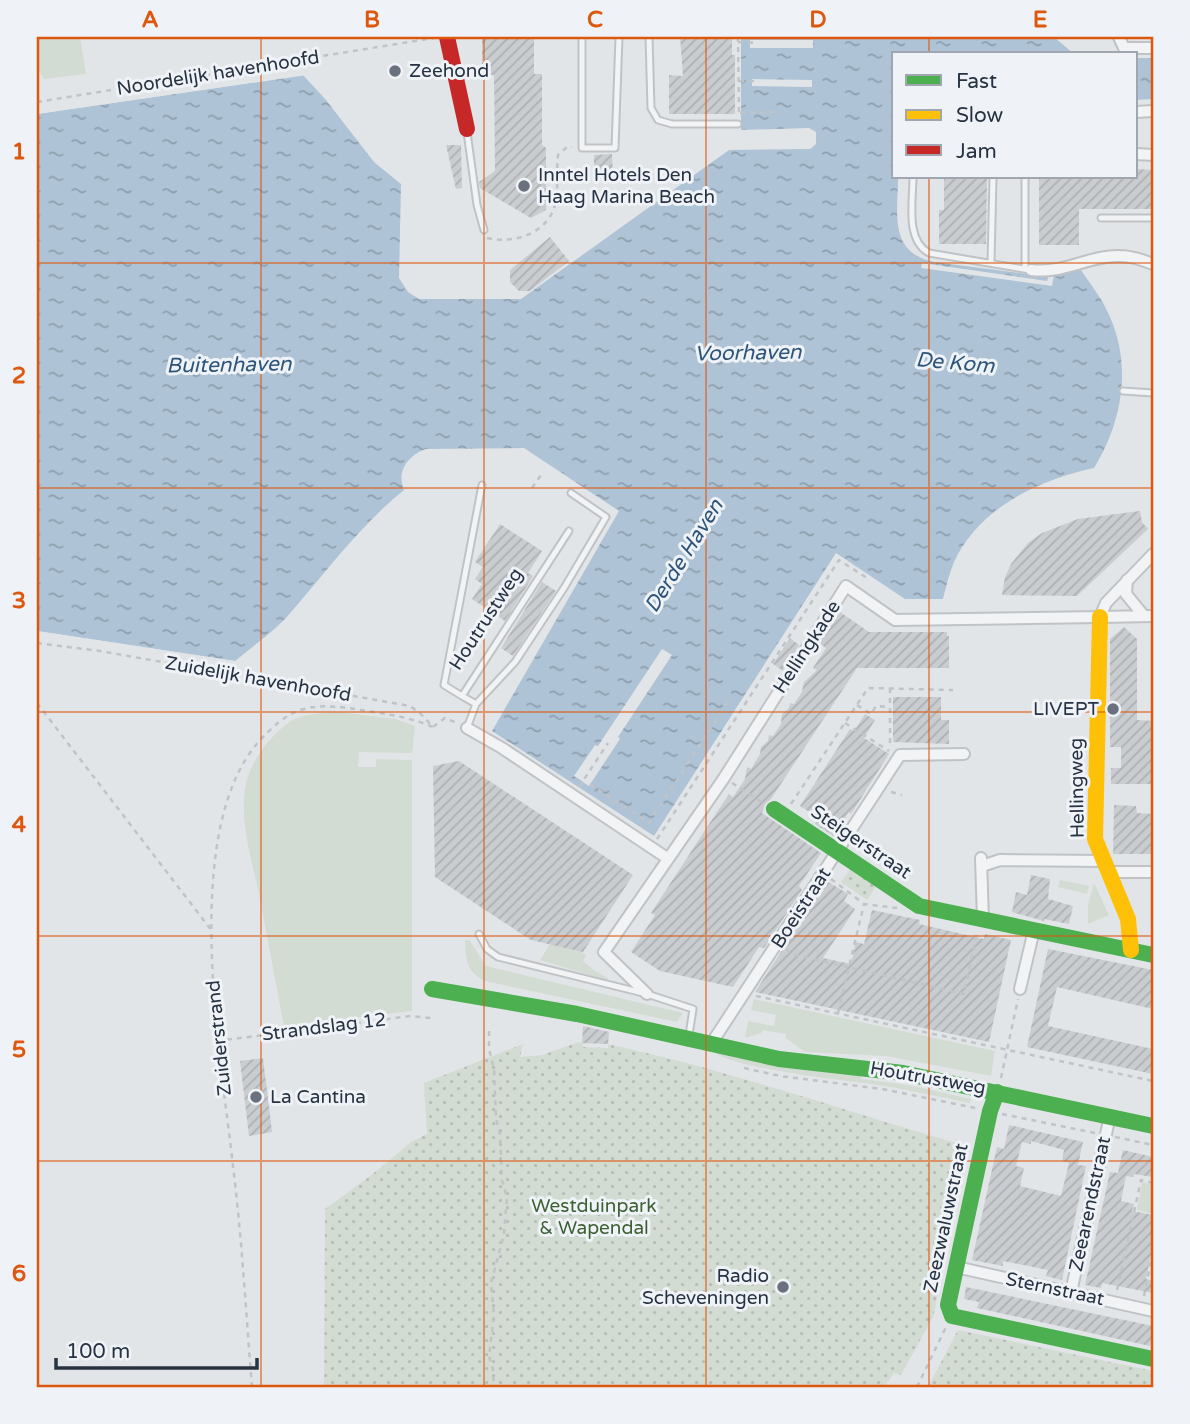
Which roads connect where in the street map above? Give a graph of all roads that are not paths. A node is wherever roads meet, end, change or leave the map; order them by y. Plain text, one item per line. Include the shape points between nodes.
1 (447, 37) edge
2 (582, 37) edge
3 (619, 37) edge
4 (649, 37) edge
5 (1119, 37) edge
6 (1153, 48) edge
7 (738, 124) road end
8 (467, 129) joint
9 (913, 178) edge
10 (993, 178) edge
11 (1025, 178) edge
12 (1101, 218) dead end
13 (1153, 218) edge
14 (484, 230) road end
15 (991, 263) junction
16 (1153, 264) edge
17 (1028, 270) junction
18 (1123, 391) dead end
19 (1153, 393) edge
20 (482, 485) dead end
21 (571, 493) dead end
22 (569, 531) dead end
23 (1153, 554) edge
24 (1127, 580) junction
25 (1148, 616) edge
26 (1100, 617) junction
27 (462, 696) junction
28 (476, 704) junction
29 (467, 728) joint
30 (964, 754) dead end
31 (778, 812) road end
32 (837, 852) junction
33 (667, 858) junction
34 (1108, 866) junction
35 (1153, 872) edge
36 (983, 920) junction
37 (1034, 930) junction
38 (479, 934) dead end
39 (1130, 950) junction
40 (1153, 955) edge
41 (432, 989) dead end
42 (1020, 989) road end
43 (647, 994) junction
44 (688, 1038) junction
45 (711, 1044) junction
46 (997, 1092) junction
47 (1110, 1116) junction
48 (1153, 1126) edge
49 (956, 1268) junction
50 (1071, 1292) junction
51 (1153, 1311) edge
52 (1153, 1359) edge

1 - 8 street
2 - 3 lane via 583,148 615,148
4 - 7 lane via 651,108 659,120
5 - 6 street via 1124,48
8 - 14 lane
9 - 15 lane via 917,244 929,253
10 - 15 lane
11 - 17 lane
12 - 13 lane
15 - 17 lane
16 - 17 street via 1119,256 1061,270
18 - 19 lane
20 - 27 lane via 443,685
21 - 28 lane via 606,517 516,662
22 - 27 lane, Houtrustweg
23 - 24 street
24 - 25 street via 1126,594
24 - 26 street
25 - 26 street
26 - 33 street, Hellingkade via 895,620 846,586
26 - 34 street, Hellingweg via 1095,839
27 - 28 lane, Houtrustweg
28 - 29 lane
29 - 33 street
30 - 32 street, Boeistraat via 900,755
31 - 32 street, Steigerstraat
32 - 36 street, Steigerstraat via 919,906
32 - 45 street, Boeistraat
33 - 43 street, Hellingkade via 604,953
34 - 35 street
34 - 36 street via 982,862
34 - 39 street, Hellingweg via 1128,919
36 - 37 street, Steigerstraat
37 - 39 street, Steigerstraat
37 - 42 street
38 - 43 lane via 498,957
39 - 40 street, Steigerstraat
41 - 44 street, Houtrustweg
43 - 44 lane via 693,1009
44 - 45 street, Houtrustweg
45 - 46 street, Houtrustweg via 779,1059 864,1067
46 - 47 street, Houtrustweg
46 - 49 street, Zeezwaluwstraat
47 - 48 street, Houtrustweg
47 - 50 street, Zeearendstraat
49 - 50 street, Sternstraat
49 - 52 street, Zeezwaluwstraat via 948,1305 952,1316
50 - 51 street, Sternstraat

